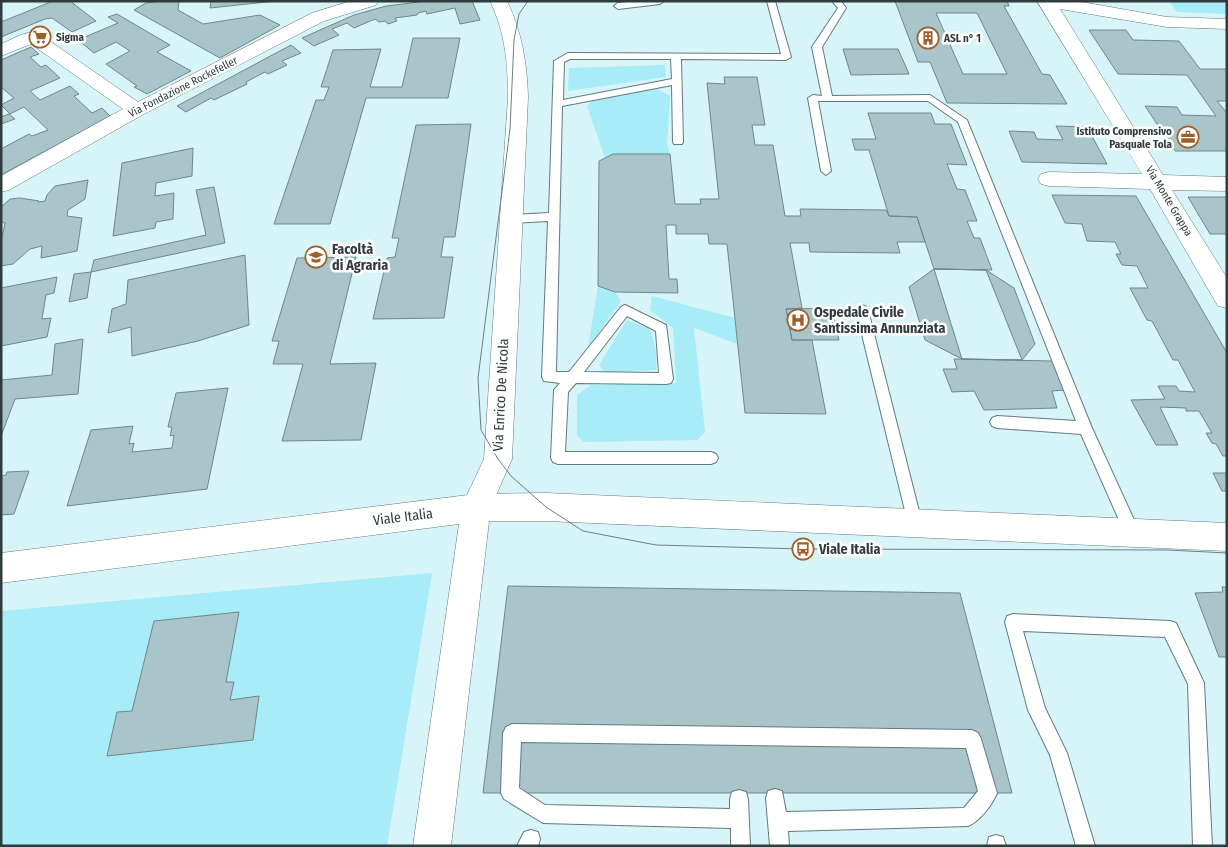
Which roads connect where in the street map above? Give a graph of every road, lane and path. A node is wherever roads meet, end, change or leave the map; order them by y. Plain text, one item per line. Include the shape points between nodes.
1 (370, 1) edge
2 (498, 1) edge
3 (660, 1) edge
4 (771, 1) edge
5 (836, 1) edge
6 (1046, 2) edge
7 (618, 6) dead end
8 (1227, 24) edge
9 (1, 51) edge
10 (676, 57) junction
11 (676, 81) junction
12 (828, 99) junction
13 (558, 104) junction
14 (137, 110) junction
15 (678, 142) dead end
16 (826, 171) dead end
17 (1049, 179) dead end
18 (1158, 183) junction
19 (1227, 184) edge
20 (1, 185) edge
21 (554, 217) junction
22 (512, 219) junction
23 (1227, 299) edge
24 (862, 310) dead end
25 (573, 378) junction
26 (997, 422) dead end
27 (1084, 428) junction
28 (711, 458) dead end
29 (476, 508) junction
30 (915, 523) junction
31 (1132, 533) junction
32 (1227, 537) edge
33 (1, 568) edge
34 (775, 798) dead end
35 (739, 799) dead end
36 (732, 819) junction
37 (777, 822) junction
38 (432, 846) edge
39 (741, 846) edge
40 (780, 846) edge
41 (1086, 846) edge
42 (1203, 846) edge

1 - 14 street, Via Fondazione Rockefeller via 318,18
2 - 22 street, Via Enrico De Nicola via 509,20 518,74
3 - 7 lane
4 - 10 lane via 786,57
5 - 12 lane via 842,8 817,47
6 - 8 street via 1167,22
6 - 18 street, Via Monte Grappa
9 - 14 street via 32,37
10 - 11 lane
10 - 13 lane via 568,56 559,61
11 - 13 lane
11 - 15 lane
12 - 16 lane via 813,98
12 - 27 lane via 930,98 962,120
13 - 21 lane
14 - 20 street, Via Fondazione Rockefeller
17 - 18 street
18 - 19 street
18 - 23 street, Via Monte Grappa
21 - 22 lane
21 - 25 lane via 549,377
22 - 29 street, Via Enrico De Nicola via 498,459
24 - 30 lane
25 - 25 lane via 625,310 662,328 666,379
25 - 28 lane via 561,390 558,458
26 - 27 lane
27 - 31 lane
29 - 30 street, Viale Italia via 546,507
29 - 33 street, Viale Italia
29 - 38 street, Via Enrico De Nicola
30 - 31 street, Viale Italia
31 - 32 street, Viale Italia
34 - 37 lane
35 - 36 lane
36 - 37 lane via 543,814 510,793 512,733 972,739 988,793 968,817
36 - 39 lane
37 - 40 lane
41 - 42 lane via 1058,754 1037,710 1013,622 1170,628 1196,683

